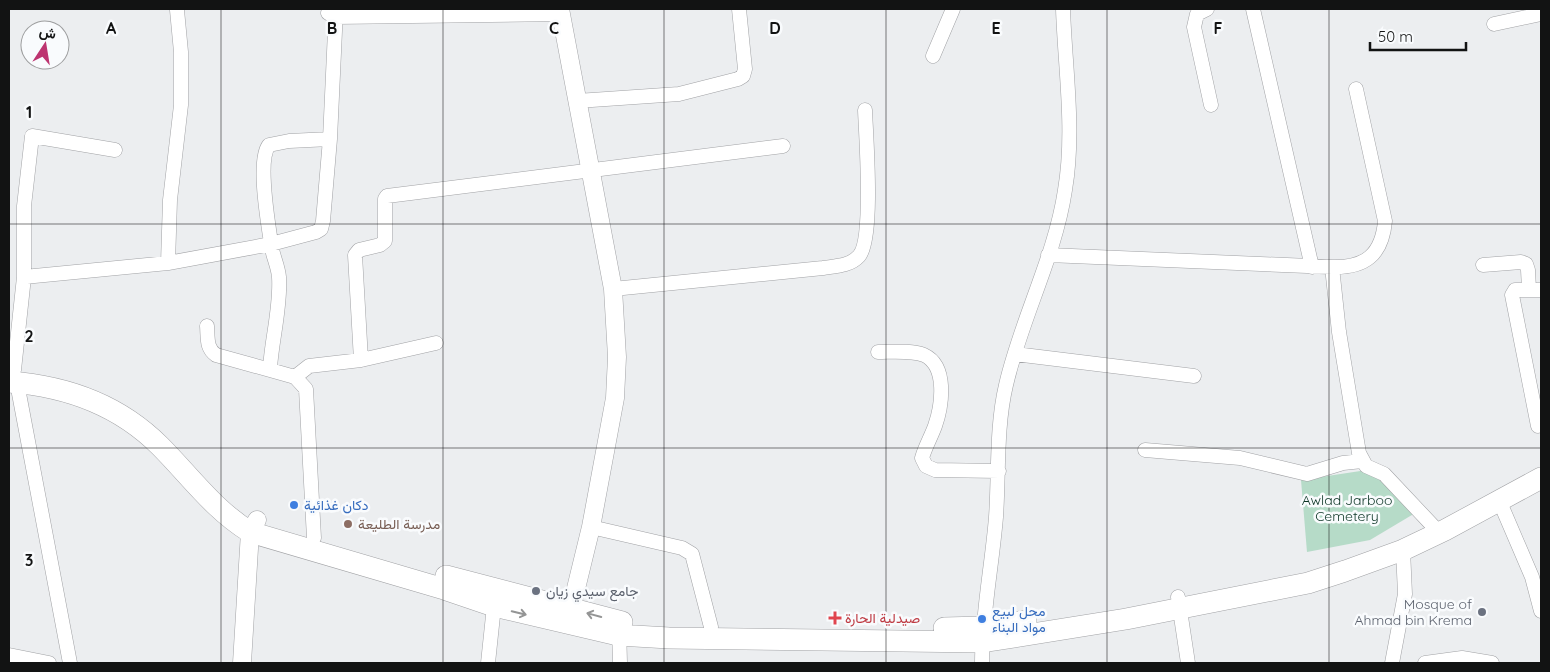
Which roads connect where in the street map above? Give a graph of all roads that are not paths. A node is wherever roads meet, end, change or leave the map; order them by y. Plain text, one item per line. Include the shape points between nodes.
1 (739, 9) edge
2 (952, 9) edge
3 (1064, 9) edge
4 (1207, 9) edge
5 (1253, 9) edge
6 (177, 10) dead end
7 (560, 11) edge
8 (333, 12) edge
9 (1541, 14) edge
10 (1494, 24) dead end
11 (933, 56) dead end
12 (1356, 89) dead end
13 (577, 101) junction
14 (1211, 105) dead end
15 (865, 110) dead end
16 (330, 139) junction
17 (783, 146) dead end
18 (115, 150) dead end
19 (592, 171) junction
20 (271, 244) junction
21 (1048, 255) junction
22 (168, 263) junction
23 (1483, 265) dead end
24 (1312, 267) junction
25 (1332, 267) junction
26 (24, 277) junction
27 (613, 290) junction
28 (1535, 290) edge
29 (207, 326) dead end
30 (436, 343) dead end
31 (878, 352) dead end
32 (1015, 354) junction
33 (361, 360) junction
34 (270, 368) junction
35 (12, 376) edge
36 (1194, 376) dead end
37 (295, 377) junction
38 (1538, 426) dead end
39 (1145, 450) dead end
40 (1362, 461) junction
41 (1541, 466) edge
42 (999, 471) junction
43 (1541, 478) edge
44 (1499, 500) junction
45 (254, 526) junction
46 (1433, 526) junction
47 (591, 527) junction
48 (314, 538) junction
49 (1403, 550) junction
50 (497, 599) junction
51 (1179, 603) junction
52 (1541, 611) edge
53 (568, 617) junction
54 (712, 627) junction
55 (619, 628) junction
56 (982, 635) junction
57 (9, 655) edge
58 (49, 663) edge
59 (70, 663) edge
60 (242, 663) edge
61 (488, 663) edge
62 (620, 663) edge
63 (982, 663) edge
64 (1188, 663) edge
65 (1392, 663) edge
66 (1425, 663) edge
67 (1492, 663) edge

1 - 13 street via 745,69 738,79 679,94
2 - 11 street
3 - 21 street via 1067,179
4 - 14 street via 1195,17 1194,27
5 - 24 street
6 - 22 street via 181,105 170,200
7 - 8 street
7 - 13 street
8 - 16 street
9 - 10 street
12 - 25 street via 1385,221 1384,234 1378,248 1362,263 1348,268
13 - 19 street
15 - 27 street via 866,234 861,254 853,261 792,272
16 - 20 street via 321,229
16 - 20 street via 284,142 269,145 264,152 262,165
17 - 19 street
18 - 26 street via 32,136 24,206
19 - 27 street
19 - 33 street via 387,196 385,241 380,246 359,250 355,255
20 - 22 street
20 - 34 street via 278,265 280,290
21 - 24 street
21 - 32 street
22 - 26 street
23 - 28 street via 1526,264
24 - 25 street
25 - 40 street via 1339,332
26 - 35 street
27 - 47 street via 617,357 615,398
28 - 38 street via 1516,289 1512,295
29 - 34 street via 210,351
30 - 33 street
31 - 42 street via 924,355 938,369 941,378 938,412 922,458 926,466 935,470
32 - 36 street
32 - 42 street via 1004,395
33 - 37 street via 309,366
34 - 37 street
35 - 45 main road via 37,373 81,383 129,403 171,439
35 - 59 street via 54,569
37 - 48 street via 306,389
39 - 40 street via 1240,458 1307,474
40 - 46 street via 1384,474
41 - 46 main road
42 - 56 street
43 - 44 main road
44 - 49 main road
44 - 52 street via 1532,577
45 - 48 main road
45 - 50 main road via 444,589
45 - 60 street
46 - 51 main road via 1360,555
47 - 53 street
47 - 54 street via 682,548 692,554
48 - 50 main road
49 - 51 main road via 1308,583
49 - 65 street via 1405,594
50 - 53 main road
50 - 61 street
51 - 56 main road via 1088,613
51 - 64 street
53 - 55 main road
54 - 55 main road
54 - 56 main road
55 - 56 main road via 670,638
55 - 62 street
56 - 63 street
57 - 58 street
66 - 67 street via 1462,658

